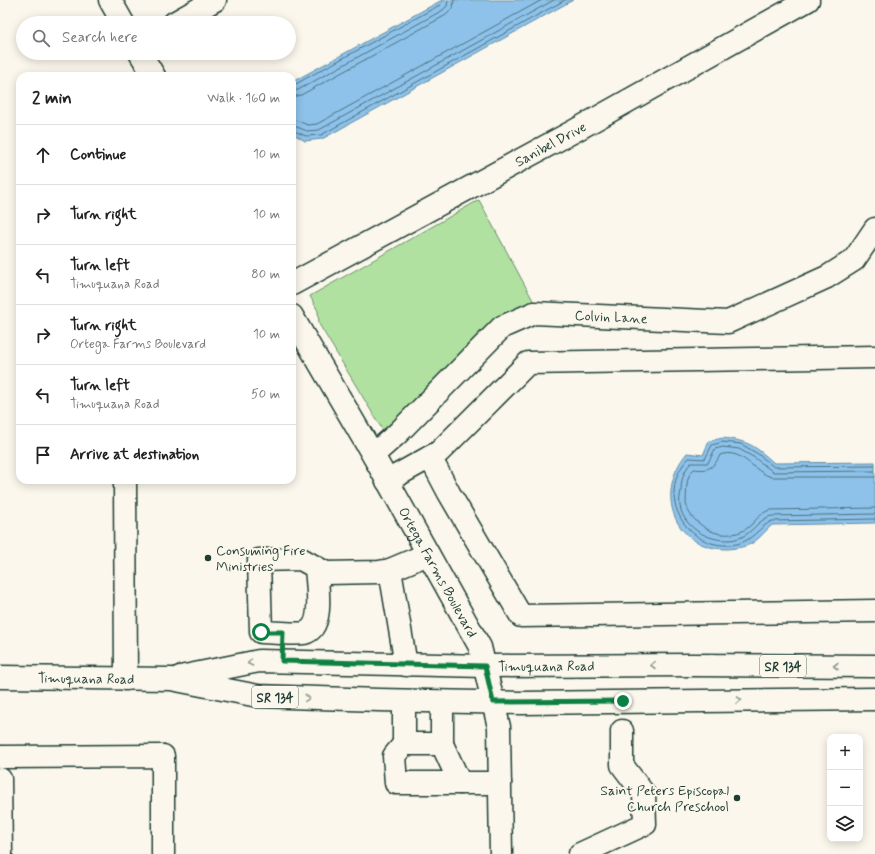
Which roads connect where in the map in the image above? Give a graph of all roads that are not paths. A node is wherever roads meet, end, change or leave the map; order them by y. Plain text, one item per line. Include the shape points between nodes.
1 (110, 0) edge
2 (215, 0) edge
3 (808, 0) edge
4 (119, 16) edge
5 (186, 16) edge
6 (144, 60) edge
7 (152, 72) edge
8 (875, 230) edge
9 (296, 282) edge
10 (296, 323) edge
11 (875, 357) edge
12 (373, 455) junction
13 (430, 457) junction
14 (387, 481) junction
15 (125, 484) edge
16 (428, 554) junction
17 (316, 568) junction
18 (390, 570) junction
19 (875, 611) edge
20 (283, 632) junction
21 (282, 661) junction
22 (406, 665) junction
23 (485, 666) junction
24 (875, 666) edge
25 (0, 677) edge
26 (126, 679) junction
27 (171, 679) junction
28 (875, 699) edge
29 (404, 701) junction
30 (442, 702) junction
31 (493, 702) junction
32 (622, 731) dead end
33 (404, 744) junction
34 (442, 744) junction
35 (0, 757) edge
36 (0, 779) edge
37 (460, 783) junction
38 (500, 783) junction
39 (1, 854) edge
40 (163, 854) edge
41 (501, 854) edge
42 (580, 854) edge

1 - 4 street
2 - 5 street
3 - 9 street, Sanibel Drive via 576,130
6 - 7 street
8 - 12 street, Colvin Lane via 854,260 827,277 728,322 534,313 502,327
10 - 12 street, Ortega Farms Boulevard
11 - 13 street via 528,362 439,452
12 - 14 street, Ortega Farms Boulevard
13 - 14 street
13 - 19 street via 521,616
14 - 16 street, Ortega Farms Boulevard
15 - 26 street
16 - 18 street
16 - 23 street, Ortega Farms Boulevard via 480,647
17 - 18 street via 326,573
17 - 20 street via 318,619 313,628 304,633
17 - 20 street via 301,559 259,560 261,632
18 - 22 street
20 - 21 street
21 - 22 street, Timuquana Road / SR 134
21 -> 27 street, Timuquana Road / SR 134 via 259,661
22 - 23 street, Timuquana Road / SR 134
24 -> 23 street, Timuquana Road / SR 134
23 - 31 street, Ortega Farms Boulevard
25 - 26 street, Timuquana Road / SR 134
26 - 27 street, Timuquana Road / SR 134
27 -> 29 street, Timuquana Road / SR 134 via 258,696
31 -> 28 street, Timuquana Road / SR 134
29 - 30 street, Timuquana Road / SR 134
29 - 33 street
30 - 31 street, Timuquana Road / SR 134
30 - 34 street
31 - 38 street, Ortega Farms Boulevard via 500,727
32 - 42 street via 622,765 644,794 645,824
33 - 34 street
33 - 37 street via 394,756 396,783
34 - 37 street
35 - 40 street via 163,756
36 - 39 street
37 - 38 street
38 - 41 street, Ortega Farms Boulevard

